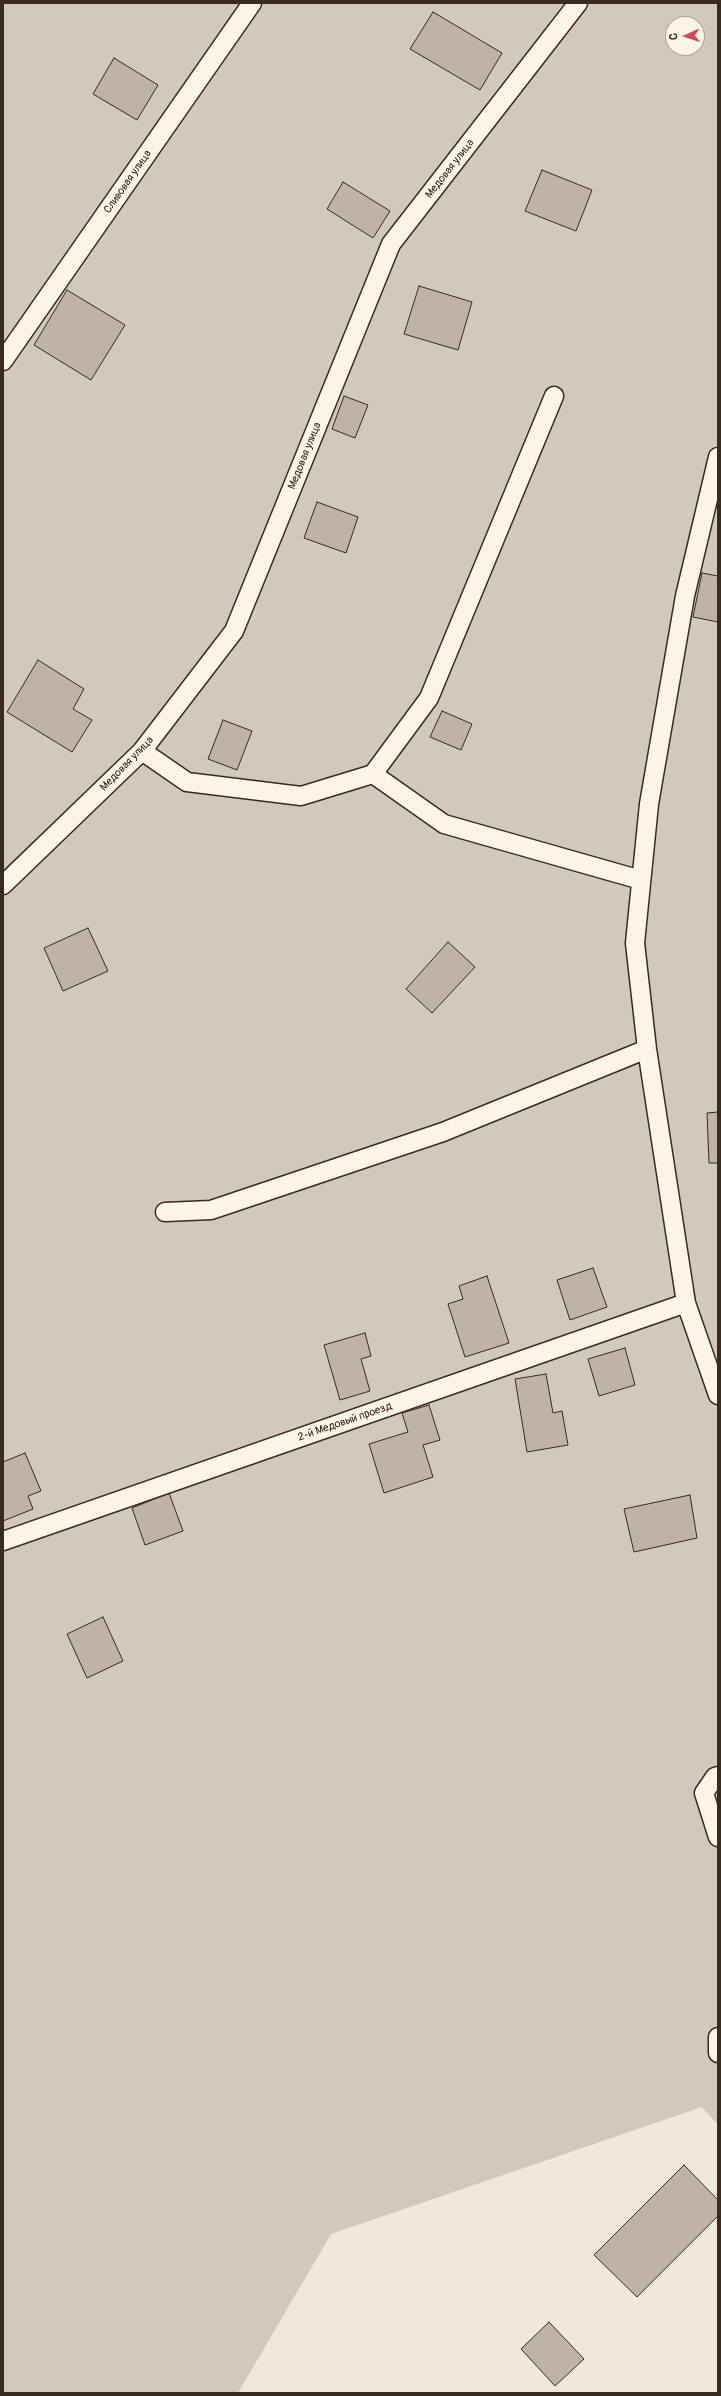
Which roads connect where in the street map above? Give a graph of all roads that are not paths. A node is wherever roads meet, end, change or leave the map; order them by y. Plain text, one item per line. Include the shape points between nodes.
1 (252, 3) edge
2 (578, 3) edge
3 (3, 361) edge
4 (554, 396) dead end
5 (718, 457) edge
6 (142, 751) junction
7 (373, 774) junction
8 (641, 880) junction
9 (3, 885) edge
10 (647, 1049) junction
11 (165, 1212) dead end
12 (686, 1303) junction
13 (718, 1395) edge
14 (3, 1541) edge
15 (718, 1776) edge
16 (718, 1837) edge
17 (718, 2037) edge
18 (718, 2053) edge

1 - 3 lane, Сливовая улица
2 - 6 lane, Медовая улица via 391,244 234,631
4 - 7 lane via 429,698
5 - 8 lane via 685,596 649,804
6 - 7 lane via 187,782 301,796
6 - 9 lane, Медовая улица
7 - 8 lane via 444,824
8 - 10 lane via 635,943
10 - 11 lane via 421,1140 211,1210
10 - 12 lane
12 - 13 lane
12 - 14 lane, 2-й Медовый проезд
15 - 16 lane via 704,1793
17 - 18 lane

